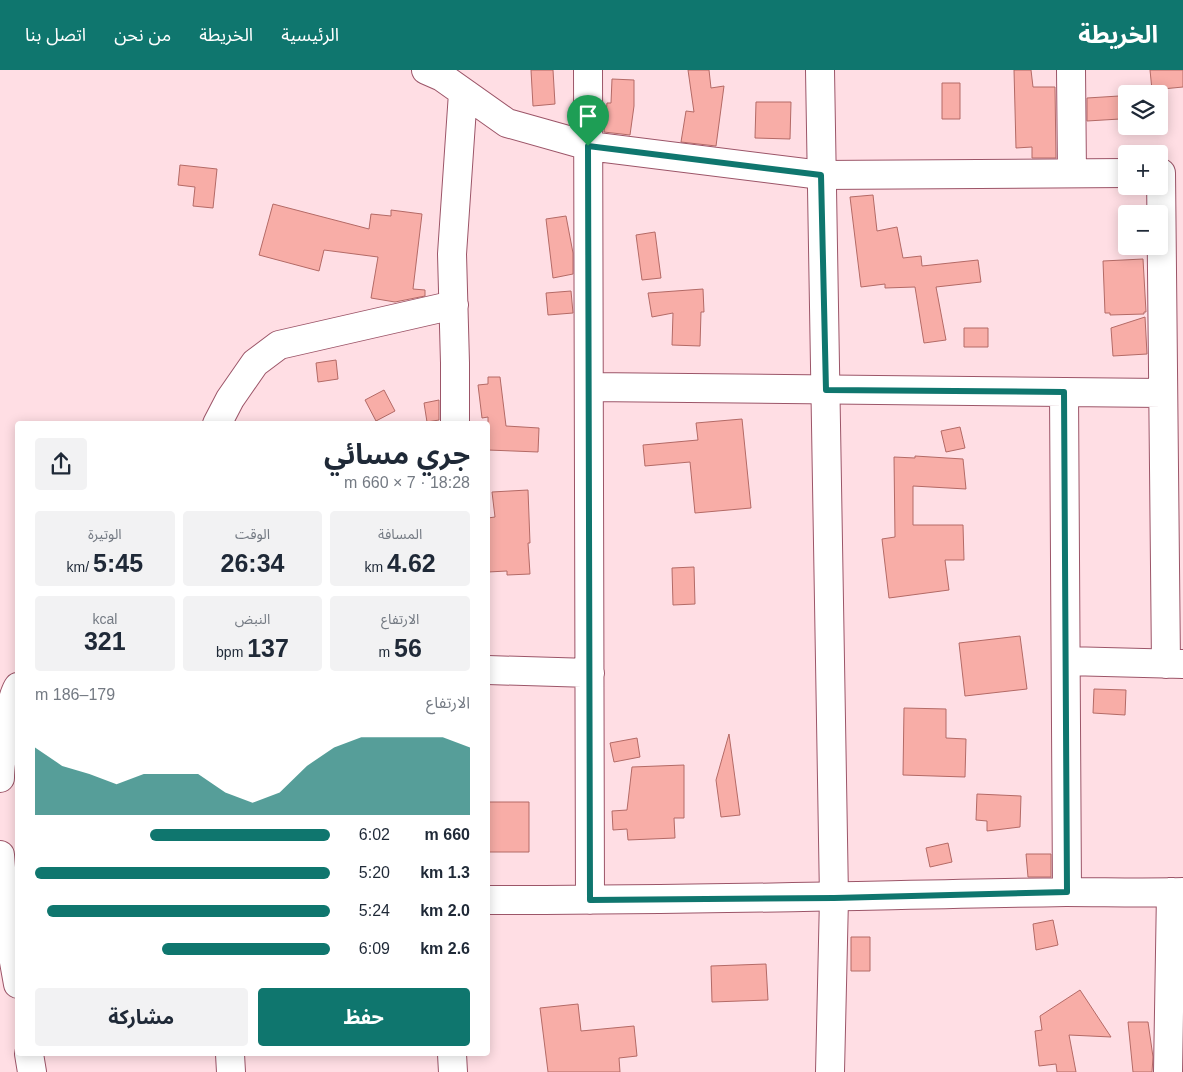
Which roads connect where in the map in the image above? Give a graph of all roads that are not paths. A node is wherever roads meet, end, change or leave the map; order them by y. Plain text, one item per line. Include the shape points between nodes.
1 (426, 70) edge
2 (588, 70) edge
3 (820, 70) edge
4 (1071, 70) edge
5 (463, 93) junction
6 (588, 146) junction
7 (1072, 173) junction
8 (1118, 173) edge
9 (821, 175) junction
10 (1167, 195) edge
11 (454, 305) junction
12 (590, 387) junction
13 (826, 390) junction
14 (1064, 392) junction
15 (1162, 392) junction
16 (219, 421) edge
17 (455, 421) edge
18 (1066, 661) junction
19 (1174, 664) edge
20 (490, 670) edge
21 (590, 673) junction
22 (15, 690) edge
23 (0, 778) edge
24 (0, 855) edge
25 (1067, 892) junction
26 (1177, 892) edge
27 (834, 898) junction
28 (490, 900) edge
29 (590, 900) junction
30 (11, 906) edge
31 (15, 951) edge
32 (29, 1056) edge
33 (230, 1056) edge
34 (452, 1056) edge
35 (32, 1072) edge
36 (231, 1072) edge
37 (453, 1072) edge
38 (830, 1072) edge
39 (1168, 1072) edge

1 - 5 street via 442,77
2 - 6 street
3 - 9 street
4 - 7 street
5 - 6 street via 507,123
5 - 11 street via 452,254
6 - 9 street
6 - 12 street
7 - 8 street
7 - 9 street
9 - 13 street
10 - 15 street
11 - 16 street via 279,345 256,363
11 - 17 street
12 - 13 street
12 - 21 street
13 - 14 street
13 - 27 street
14 - 15 street
14 - 18 street
15 - 19 street
18 - 19 street
18 - 25 street
20 - 21 street
21 - 29 street
22 - 23 street
24 - 30 street
25 - 26 street
25 - 27 street
26 - 39 street
27 - 29 street
27 - 38 street
28 - 29 street
30 - 31 street
32 - 35 street
33 - 36 street
34 - 37 street

